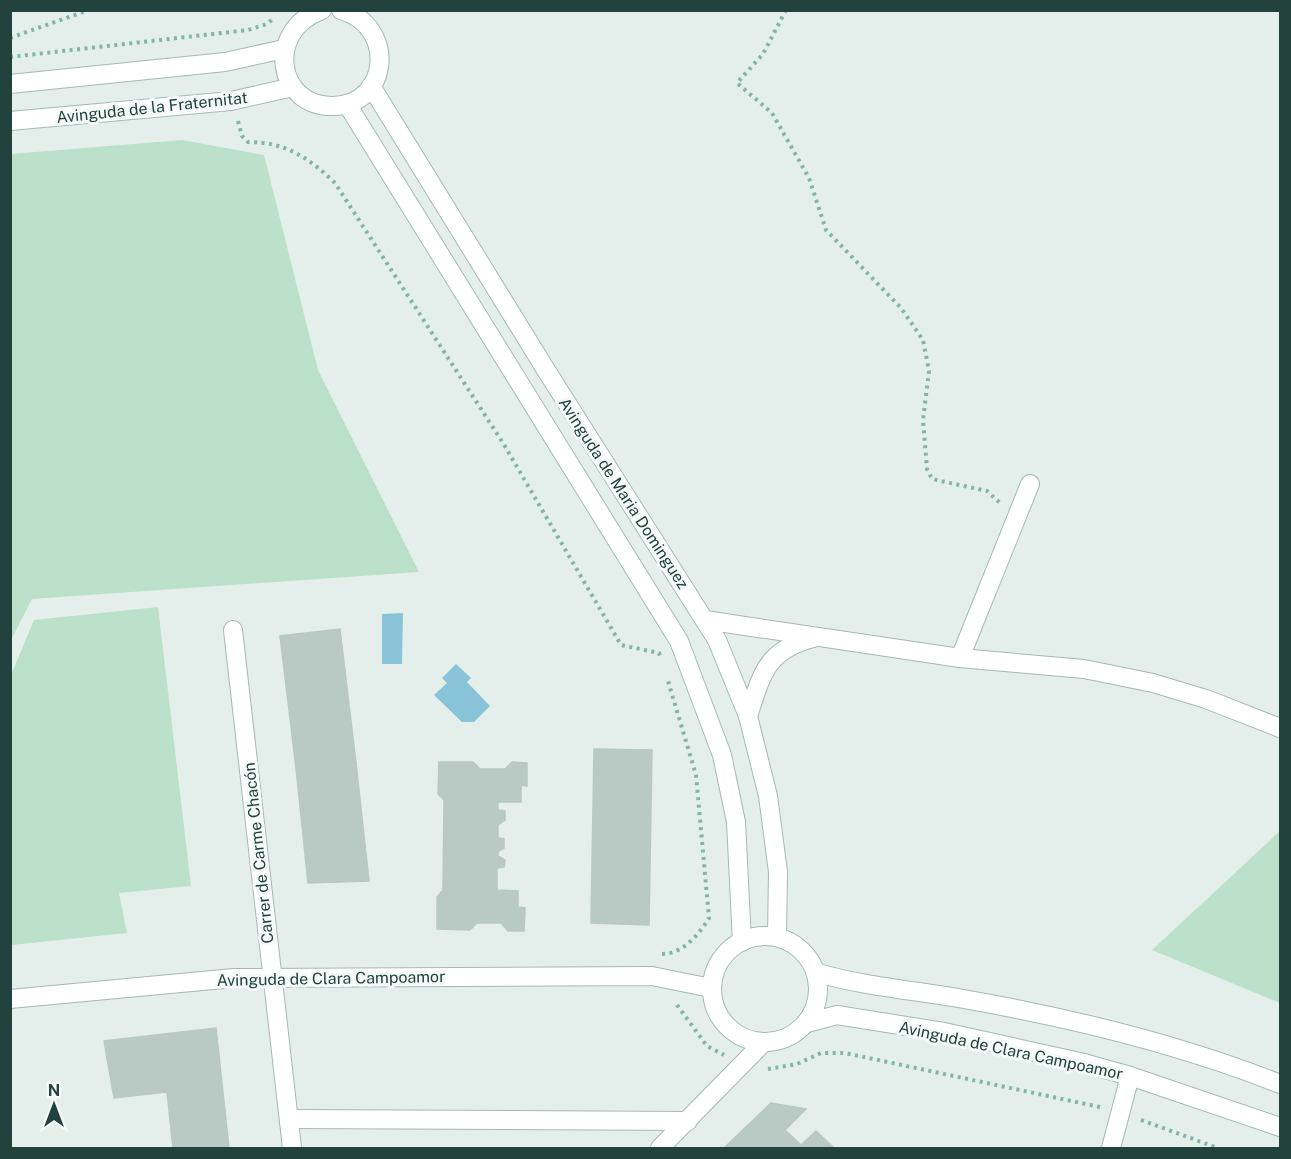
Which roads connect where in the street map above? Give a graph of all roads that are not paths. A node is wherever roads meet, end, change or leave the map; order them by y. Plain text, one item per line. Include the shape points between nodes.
1 (322, 10) edge
2 (341, 10) edge
3 (284, 49) junction
4 (10, 84) edge
5 (372, 86) junction
6 (293, 87) junction
7 (347, 104) junction
8 (10, 121) edge
9 (1030, 484) dead end
10 (705, 620) junction
11 (233, 630) dead end
12 (818, 637) junction
13 (960, 658) junction
14 (748, 716) junction
15 (1281, 728) edge
16 (777, 936) junction
17 (742, 942) junction
18 (818, 973) junction
19 (272, 977) junction
20 (711, 988) junction
21 (10, 999) edge
22 (807, 1023) junction
23 (764, 1042) junction
24 (1130, 1076) junction
25 (1281, 1084) edge
26 (289, 1119) junction
27 (688, 1121) junction
28 (1281, 1126) edge
29 (292, 1149) edge
30 (660, 1149) edge
31 (1111, 1149) edge

1 - 3 street via 297,24
2 - 5 street via 363,21 379,45 381,59
3 - 4 street via 225,62
3 - 6 street via 285,69
5 - 7 street
5 - 10 street, Avinguda de Maria Dominguez
6 - 7 street via 317,104
6 - 8 street, Avinguda de la Fraternitat via 231,101
7 - 17 street, Avinguda de Maria Dominguez via 679,641 722,755 734,811
9 - 13 street
10 - 12 street
10 - 14 street, Avinguda de Maria Dominguez
11 - 19 street, Carrer de Carme Chacón
12 - 13 street
12 - 14 street via 790,644 763,670
13 - 15 street via 1084,669 1153,683
14 - 16 street, Avinguda de Maria Dominguez via 773,824 778,872
16 - 17 street via 757,936
16 - 18 street via 802,949
17 - 20 street via 720,960
18 - 22 street via 815,1009
18 - 25 street via 1072,1020
19 - 20 street, Avinguda de Clara Campoamor via 652,975
19 - 21 street, Avinguda de Clara Campoamor
19 - 26 street, Carrer de Carme Chacón
20 - 23 street via 713,1005 732,1032 747,1040
22 - 23 street via 780,1040
22 - 24 street, Avinguda de Clara Campoamor via 837,1015 944,1032
23 - 27 street
24 - 28 street, Avinguda de Clara Campoamor
24 - 31 street
26 - 27 street
26 - 29 street, Carrer de Carme Chacón
27 - 30 street

